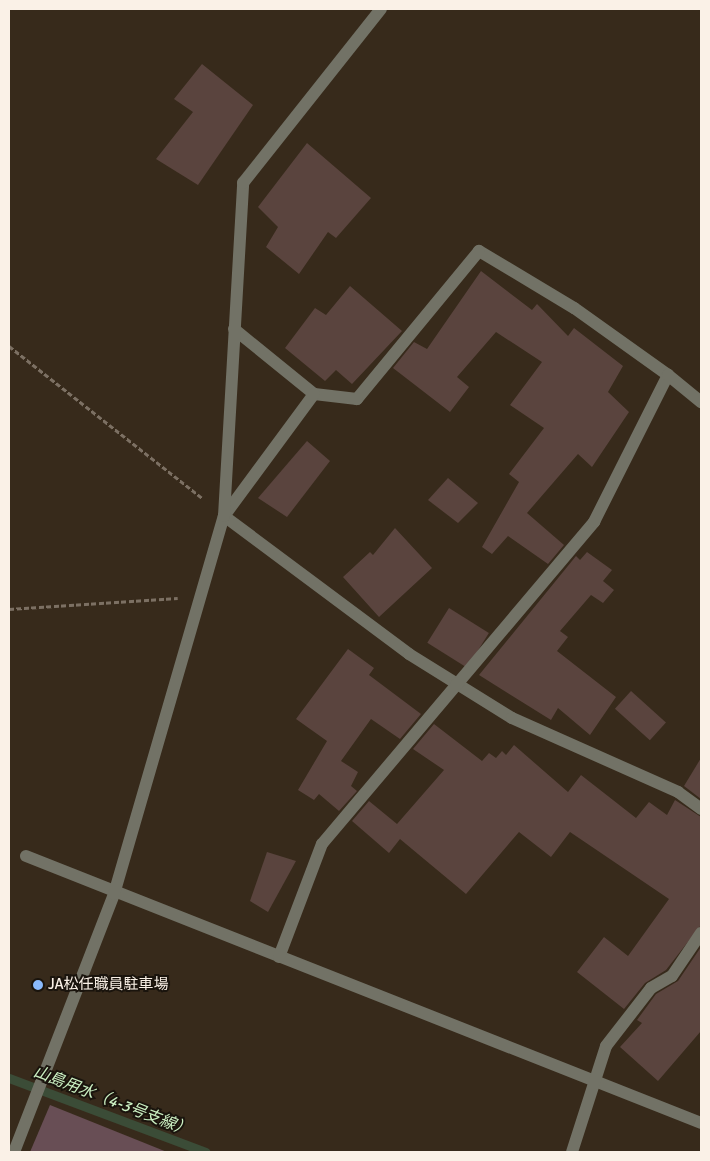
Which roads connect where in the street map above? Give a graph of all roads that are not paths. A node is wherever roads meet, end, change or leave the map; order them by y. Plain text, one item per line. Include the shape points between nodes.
1 (381, 9) edge
2 (234, 329) junction
3 (668, 375) junction
4 (314, 394) junction
5 (701, 402) edge
6 (224, 516) junction
7 (455, 683) junction
8 (701, 810) edge
9 (26, 856) dead end
10 (114, 894) junction
11 (701, 933) edge
12 (279, 956) junction
13 (595, 1082) junction
14 (701, 1123) edge
15 (14, 1152) edge
16 (572, 1152) edge

1 - 2 street via 243,184
2 - 4 street
2 - 6 street
3 - 4 street via 574,308 479,251 357,399
3 - 5 street
3 - 7 street via 594,522
4 - 6 street
6 - 7 street via 342,607
6 - 10 street
7 - 8 street via 512,718 678,792
7 - 12 street via 322,844
9 - 10 street
10 - 12 street
10 - 15 street
11 - 13 street via 672,976 651,988 606,1046
12 - 13 street via 443,1018
13 - 14 street
13 - 16 street

